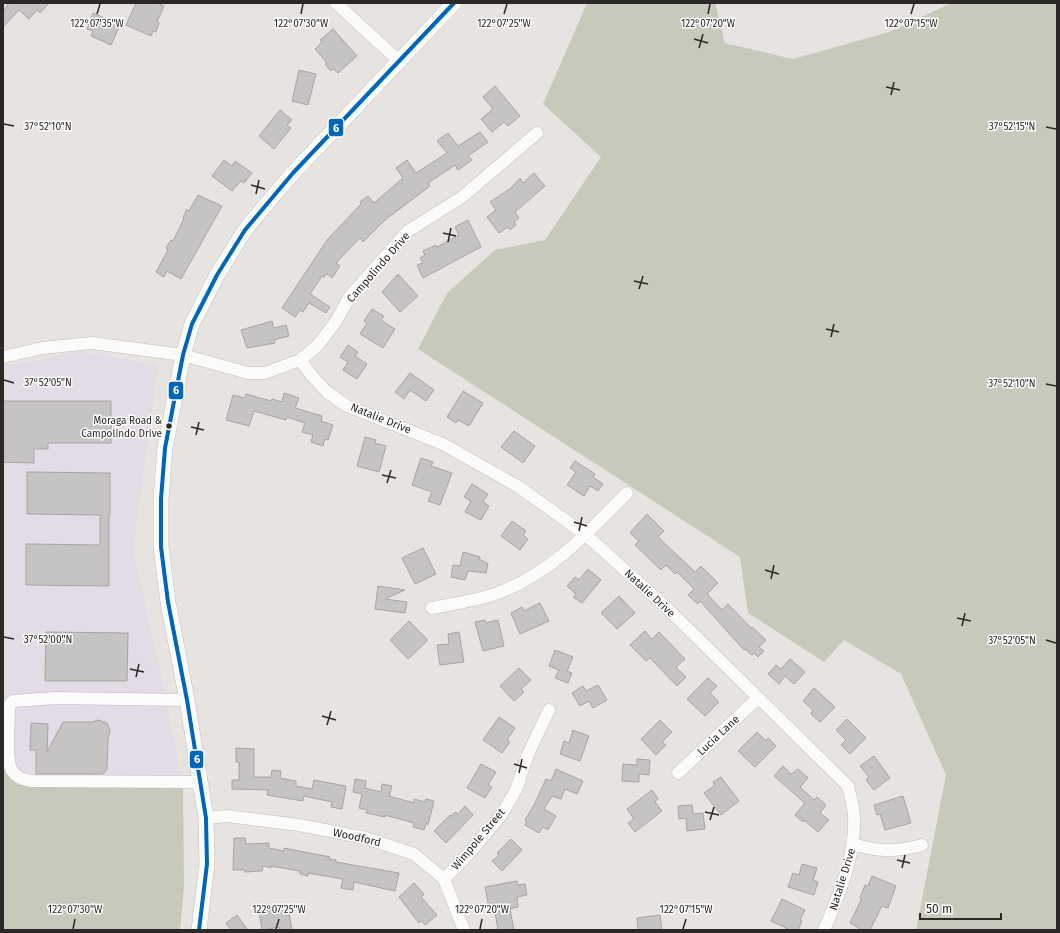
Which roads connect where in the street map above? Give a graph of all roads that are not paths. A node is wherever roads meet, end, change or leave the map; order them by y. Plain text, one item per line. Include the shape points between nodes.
1 (336, 3) edge
2 (454, 3) edge
3 (399, 61) junction
4 (537, 133) dead end
5 (183, 355) junction
6 (3, 357) edge
7 (300, 360) junction
8 (627, 493) dead end
9 (586, 535) junction
10 (432, 608) dead end
11 (758, 698) junction
12 (187, 700) junction
13 (549, 710) dead end
14 (678, 773) dead end
15 (200, 782) junction
16 (206, 818) junction
17 (853, 844) junction
18 (922, 845) dead end
19 (444, 879) junction
20 (199, 930) edge
21 (464, 930) edge
22 (824, 930) edge

1 - 3 street
2 - 3 main road
3 - 5 main road via 293,173 246,230 217,275 192,324
4 - 7 street, Campolindo Drive via 462,197 408,232 350,296 335,323 317,346
5 - 6 street, Campolindo Drive via 92,343 42,348
5 - 7 street, Campolindo Drive via 248,373 265,373
5 - 12 main road via 165,448 161,547 168,602
7 - 9 street, Natalie Drive via 327,392 347,406 443,444 519,487
8 - 9 street
9 - 10 street via 538,573 516,585 487,596
9 - 11 street, Natalie Drive via 668,609
11 - 14 street, Lucia Lane
11 - 17 street, Natalie Drive via 848,786 854,816
12 - 15 main road
12 - 15 street via 13,700 9,710 9,762 11,770 16,775 31,782
13 - 19 street, Wimpole Street via 528,754 516,790 502,814
15 - 16 main road
16 - 19 street, Woodford via 251,818 366,838 414,854
16 - 20 main road via 207,864
17 - 18 street via 869,850 886,852
17 - 22 street, Natalie Drive via 840,893
19 - 21 street, Woodford

